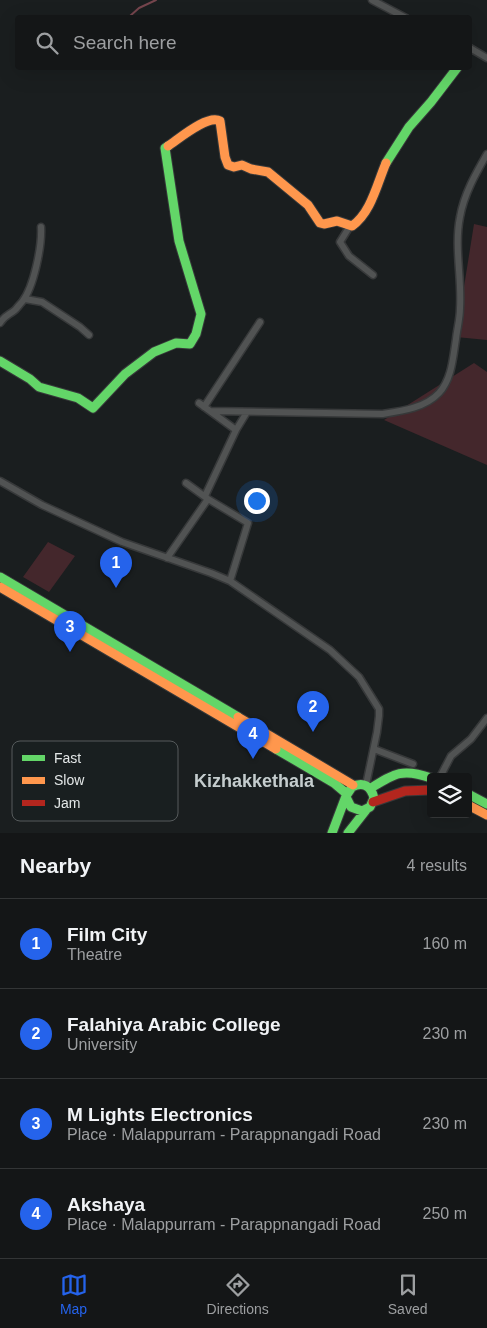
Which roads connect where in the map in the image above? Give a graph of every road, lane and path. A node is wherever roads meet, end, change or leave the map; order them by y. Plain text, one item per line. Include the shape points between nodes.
1 (372, 0) edge
2 (400, 15) edge
3 (472, 49) edge
4 (487, 58) edge
5 (455, 70) edge
6 (487, 154) edge
7 (350, 226) junction
8 (41, 227) dead end
9 (373, 275) dead end
10 (25, 299) junction
11 (0, 322) edge
12 (260, 322) dead end
13 (89, 335) dead end
14 (0, 361) edge
15 (204, 407) junction
16 (247, 412) junction
17 (236, 430) junction
18 (0, 482) edge
19 (186, 483) dead end
20 (207, 498) junction
21 (167, 558) junction
22 (0, 577) edge
23 (230, 581) junction
24 (0, 587) edge
25 (487, 718) edge
26 (374, 749) junction
27 (413, 764) dead end
28 (442, 773) edge
29 (427, 777) edge
30 (353, 785) junction
31 (368, 786) junction
32 (427, 790) edge
33 (347, 795) junction
34 (472, 796) edge
35 (373, 802) junction
36 (487, 804) edge
37 (472, 807) edge
38 (366, 810) junction
39 (487, 815) edge
40 (332, 833) edge
41 (348, 833) edge

1 - 2 street
3 - 4 street
5 - 7 main road via 387,160 368,207 355,225
6 - 16 street via 472,180 460,217 460,309 454,356 439,393 415,407 382,414
7 - 9 street via 340,242 349,256
7 - 14 main road via 337,221 320,223 308,205 268,172 228,165 220,121 207,120 165,148 179,240 201,314 190,344 176,343 154,352 125,374 93,408 78,398 39,387
8 - 10 street via 42,242
10 - 11 street
10 - 13 street via 42,302
12 - 15 street
15 - 16 street
15 - 17 street
16 - 17 street
17 - 20 street
18 - 21 street via 122,542
19 - 20 street
20 - 21 street
20 - 23 street via 248,523
21 - 23 street
22 - 30 main road
23 - 26 street via 330,650 359,677 378,709
24 - 33 main road via 334,783
25 - 28 street via 471,739 451,756
26 - 27 street
26 - 31 street
29 - 31 main road via 401,771
30 - 31 main road
30 - 33 main road
31 - 35 main road via 373,793
32 - 35 main road via 405,791
33 - 38 main road via 349,806 357,811
33 - 40 main road
34 - 36 main road
35 - 38 main road
37 - 39 main road
38 - 41 main road

